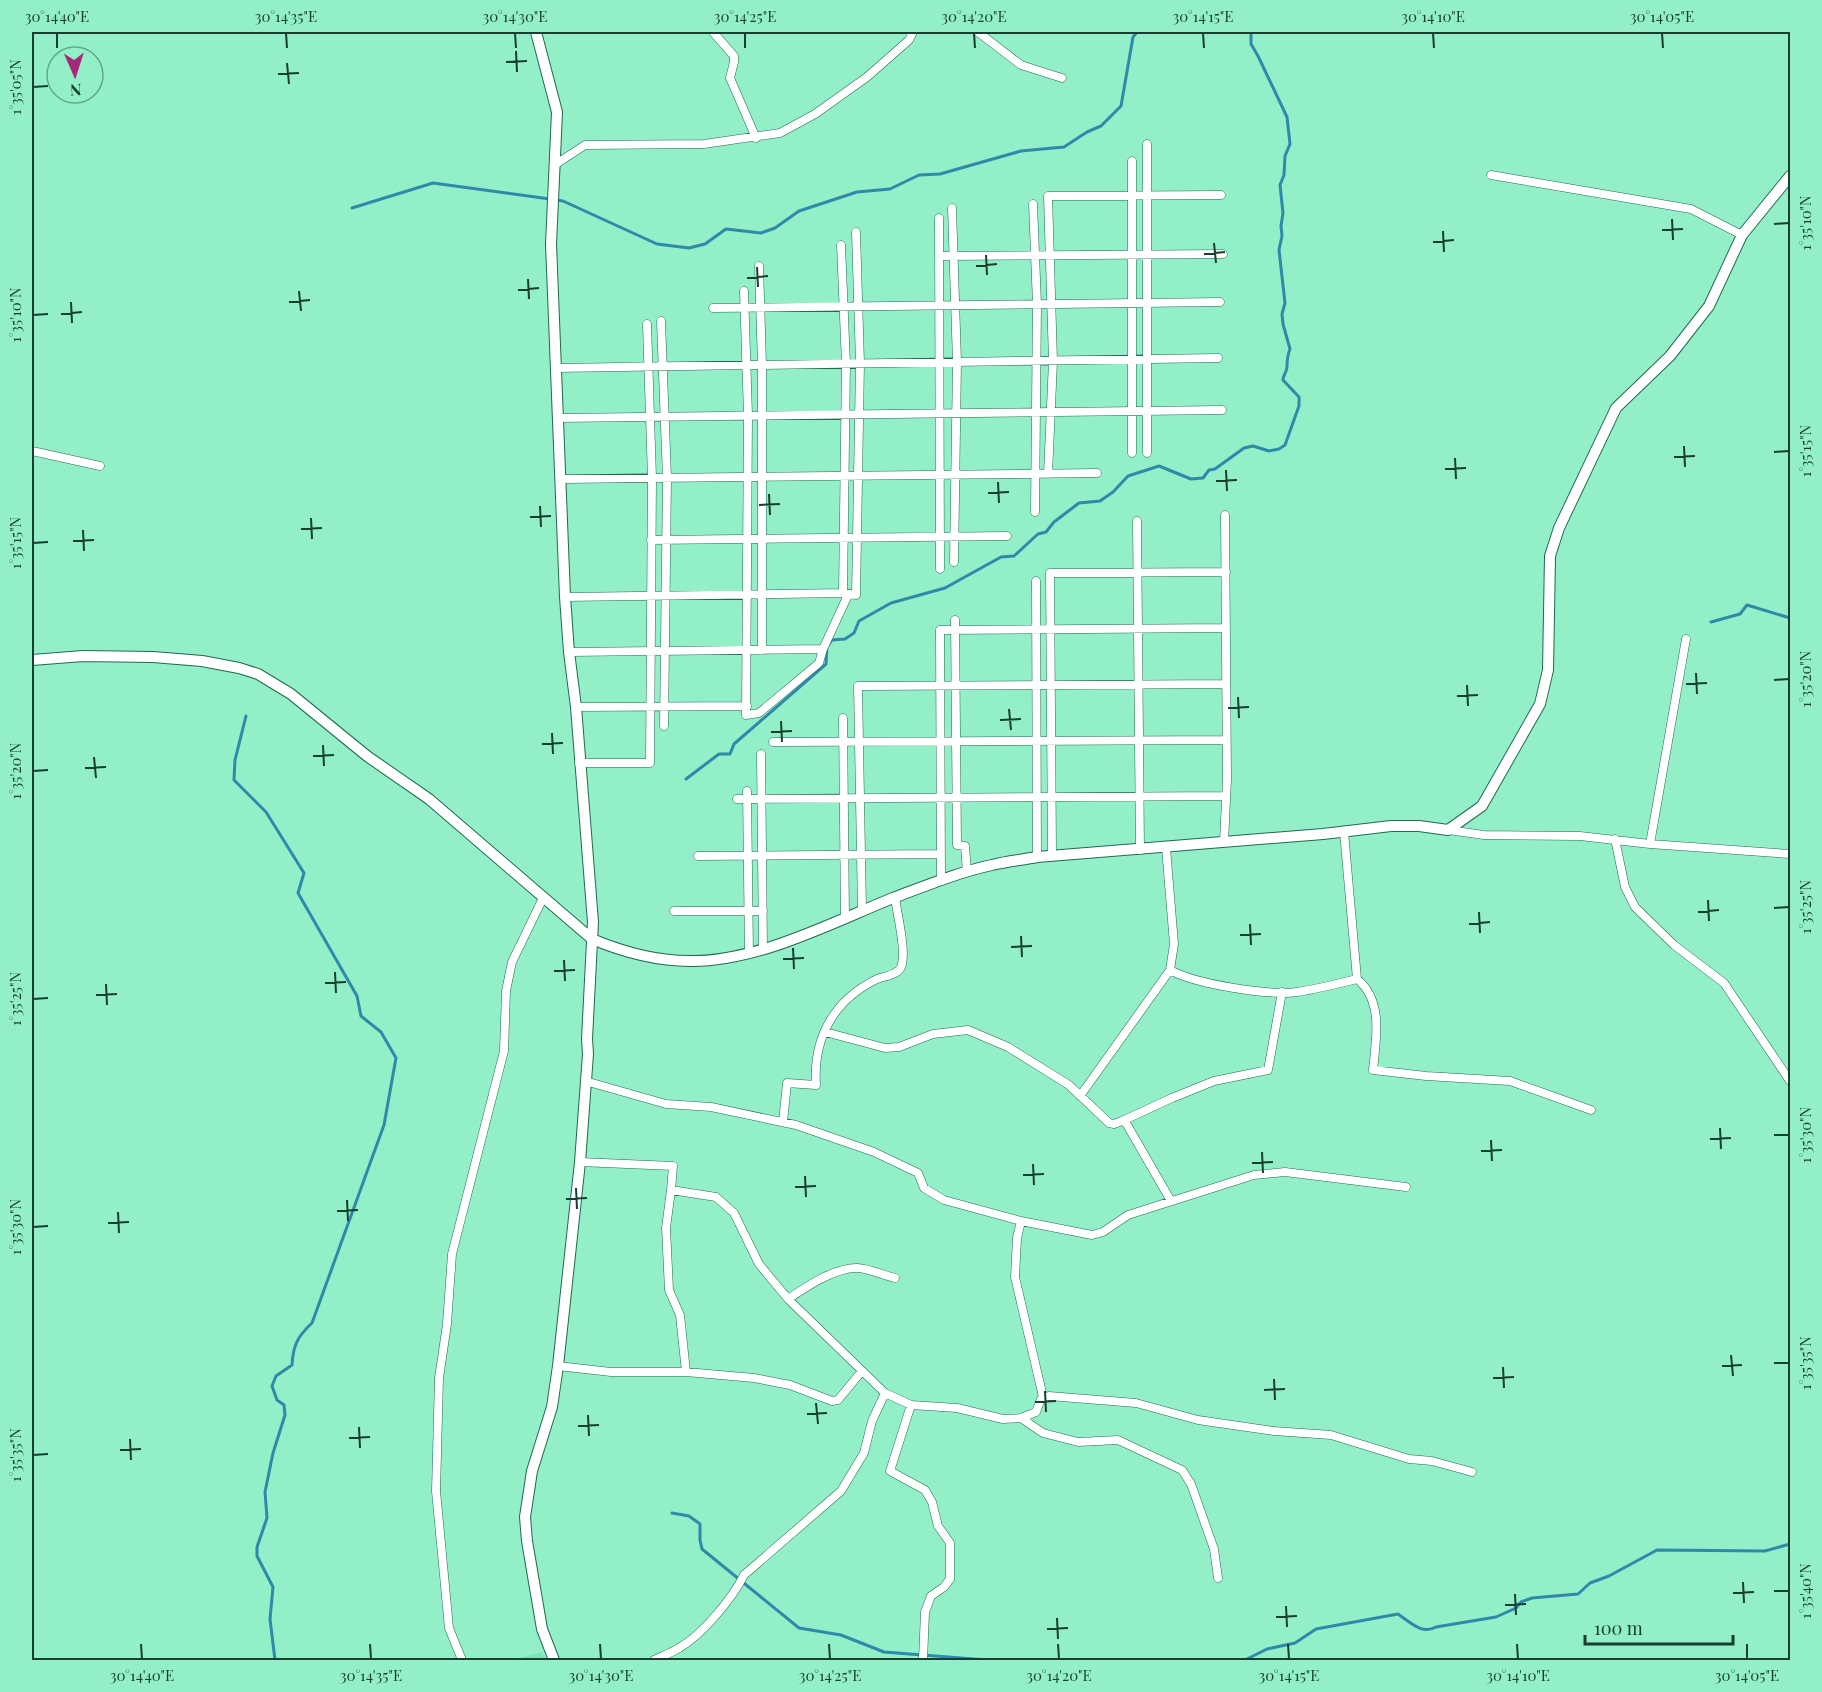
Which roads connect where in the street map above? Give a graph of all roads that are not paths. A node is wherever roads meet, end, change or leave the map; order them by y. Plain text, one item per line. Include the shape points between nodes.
1 (536, 32) edge
2 (713, 32) edge
3 (914, 32) edge
4 (978, 32) edge
5 (1062, 78) dead end
6 (756, 138) junction
7 (1147, 144) dead end
8 (1132, 161) dead end
9 (556, 164) junction
10 (1491, 175) dead end
11 (1791, 176) edge
12 (1132, 195) junction
13 (1147, 195) junction
14 (1221, 195) dead end
15 (1033, 204) dead end
16 (952, 208) dead end
17 (939, 218) dead end
18 (856, 232) dead end
19 (1742, 235) junction
20 (841, 245) dead end
21 (1223, 254) dead end
22 (1050, 255) junction
23 (1132, 255) junction
24 (1147, 255) junction
25 (939, 256) junction
26 (953, 256) junction
27 (1035, 256) junction
28 (759, 266) dead end
29 (744, 291) dead end
30 (1220, 302) dead end
31 (1132, 303) junction
32 (1147, 303) junction
33 (1037, 304) junction
34 (1051, 304) junction
35 (939, 305) junction
36 (955, 305) junction
37 (843, 306) junction
38 (859, 306) junction
39 (713, 308) dead end
40 (744, 308) junction
41 (760, 308) junction
42 (661, 321) dead end
43 (647, 324) dead end
44 (1218, 358) dead end
45 (1147, 359) junction
46 (1132, 360) junction
47 (1037, 361) junction
48 (1053, 361) junction
49 (939, 362) junction
50 (957, 362) junction
51 (860, 363) junction
52 (846, 364) junction
53 (747, 365) junction
54 (762, 365) junction
55 (648, 366) junction
56 (663, 366) junction
57 (557, 368) junction
58 (1221, 410) dead end
59 (1132, 411) junction
60 (1148, 411) junction
61 (1036, 412) junction
62 (1051, 412) junction
63 (939, 413) junction
64 (956, 413) junction
65 (845, 414) junction
66 (859, 414) junction
67 (762, 415) junction
68 (665, 416) junction
69 (748, 416) junction
70 (650, 417) junction
71 (559, 418) junction
72 (32, 451) edge
73 (1132, 453) dead end
74 (1148, 453) dead end
75 (100, 466) dead end
76 (1097, 473) dead end
77 (1035, 474) junction
78 (1048, 474) junction
79 (940, 475) junction
80 (955, 475) junction
81 (844, 476) junction
82 (858, 476) junction
83 (748, 477) junction
84 (762, 477) junction
85 (652, 478) junction
86 (667, 478) junction
87 (562, 479) junction
88 (1035, 512) dead end
89 (1225, 515) dead end
90 (1137, 521) dead end
91 (954, 536) junction
92 (1007, 536) dead end
93 (857, 537) junction
94 (940, 537) junction
95 (762, 538) junction
96 (843, 538) junction
97 (666, 539) junction
98 (748, 539) junction
99 (651, 540) junction
100 (954, 562) dead end
101 (940, 569) dead end
102 (1137, 572) junction
103 (1226, 572) junction
104 (1036, 581) dead end
105 (747, 594) junction
106 (762, 594) junction
107 (845, 594) junction
108 (666, 595) junction
109 (651, 596) junction
110 (565, 597) junction
111 (955, 620) dead end
112 (1138, 628) junction
113 (1226, 628) junction
114 (1036, 629) junction
115 (1050, 629) junction
116 (955, 630) junction
117 (1686, 639) dead end
118 (823, 649) junction
119 (747, 650) junction
120 (762, 650) junction
121 (651, 651) junction
122 (665, 651) junction
123 (569, 652) junction
124 (32, 660) edge
125 (1051, 684) junction
126 (1138, 684) junction
127 (1226, 684) junction
128 (940, 685) junction
129 (955, 685) junction
130 (1036, 685) junction
131 (650, 706) junction
132 (664, 706) junction
133 (747, 706) junction
134 (576, 707) junction
135 (843, 718) dead end
136 (664, 726) dead end
137 (1226, 740) junction
138 (941, 741) junction
139 (956, 741) junction
140 (1036, 741) junction
141 (1052, 741) junction
142 (1139, 741) junction
143 (773, 742) dead end
144 (843, 742) junction
145 (859, 742) junction
146 (761, 754) dead end
147 (579, 763) junction
148 (747, 795) junction
149 (1139, 796) junction
150 (1226, 796) junction
151 (941, 797) junction
152 (956, 797) junction
153 (1037, 797) junction
154 (1052, 797) junction
155 (762, 798) junction
156 (844, 798) junction
157 (860, 798) junction
158 (737, 799) dead end
159 (1448, 830) junction
160 (1344, 832) junction
161 (1615, 839) junction
162 (1224, 842) junction
163 (1650, 844) junction
164 (1166, 848) junction
165 (1140, 850) junction
166 (941, 854) junction
167 (1791, 854) edge
168 (748, 855) junction
169 (762, 855) junction
170 (844, 855) junction
171 (861, 855) junction
172 (1052, 855) junction
173 (698, 856) dead end
174 (1037, 857) junction
175 (967, 872) junction
176 (942, 881) junction
177 (895, 897) junction
178 (543, 898) junction
179 (674, 911) dead end
180 (748, 911) junction
181 (763, 911) junction
182 (862, 911) junction
183 (845, 918) junction
184 (592, 939) junction
185 (763, 949) junction
186 (749, 954) junction
187 (1170, 970) junction
188 (1357, 979) junction
189 (1282, 992) junction
190 (825, 1032) junction
191 (585, 1081) junction
192 (1791, 1081) edge
193 (1080, 1096) junction
194 (1591, 1110) dead end
195 (1122, 1121) junction
196 (783, 1122) junction
197 (580, 1162) junction
198 (1406, 1187) dead end
199 (670, 1190) junction
200 (1171, 1201) junction
201 (1021, 1221) junction
202 (895, 1278) dead end
203 (788, 1299) junction
204 (558, 1366) junction
205 (862, 1371) junction
206 (686, 1372) junction
207 (885, 1393) junction
208 (1043, 1397) junction
209 (911, 1405) junction
210 (1021, 1418) junction
211 (1472, 1472) dead end
212 (1218, 1578) dead end
213 (923, 1657) edge
214 (462, 1660) edge
215 (554, 1660) edge
216 (654, 1660) edge

1 - 9 street via 557,112
2 - 6 street via 734,56 730,78
3 - 6 street via 867,77 815,114 780,133
4 - 5 street via 1021,65
6 - 9 street via 704,144 585,145
7 - 13 street
8 - 12 street
9 - 57 street via 551,244
10 - 19 street via 1691,209
11 - 19 street
12 - 13 street
12 - 22 street via 1048,196
12 - 23 street
13 - 14 street
13 - 24 street
15 - 27 street
16 - 26 street
17 - 25 street
18 - 38 street
19 - 159 street via 1709,306 1670,356 1616,408 1559,528 1550,556 1548,670 1540,705 1482,806
20 - 37 street
21 - 24 street
22 - 23 street
22 - 27 street
22 - 34 street
23 - 24 street
23 - 31 street
24 - 32 street
25 - 26 street
25 - 35 street
26 - 27 street
26 - 36 street
27 - 33 street
28 - 41 street
29 - 40 street
30 - 32 street
31 - 32 street
31 - 34 street
31 - 46 street
32 - 45 street
33 - 34 street
33 - 36 street
33 - 47 street
34 - 48 street
35 - 36 street
35 - 38 street
35 - 49 street
36 - 50 street
37 - 38 street
37 - 41 street
37 - 52 street
38 - 51 street
39 - 40 street
40 - 41 street
40 - 53 street
41 - 54 street
42 - 56 street
43 - 55 street
44 - 45 street
45 - 46 street
45 - 60 street
46 - 48 street
46 - 59 street
47 - 48 street
47 - 50 street
47 - 61 street
48 - 62 street
49 - 50 street
49 - 51 street
49 - 63 street
50 - 64 street
51 - 52 street
51 - 66 street
52 - 54 street
52 - 65 street
53 - 54 street
53 - 56 street
53 - 69 street
54 - 67 street
55 - 56 street
55 - 57 street
55 - 70 street
56 - 68 street
57 - 71 street
58 - 60 street
59 - 60 street
59 - 62 street
59 - 73 street
60 - 74 street
61 - 62 street
61 - 64 street
61 - 77 street
62 - 78 street
63 - 64 street
63 - 66 street
63 - 79 street
64 - 80 street
65 - 66 street
65 - 67 street
65 - 81 street
66 - 82 street
67 - 69 street
67 - 84 street
68 - 69 street
68 - 70 street
68 - 86 street
69 - 83 street
70 - 71 street
70 - 85 street
71 - 87 street
72 - 75 street
76 - 78 street
77 - 78 street
77 - 80 street
77 - 88 street
79 - 80 street
79 - 82 street
79 - 94 street
80 - 91 street
81 - 82 street
81 - 84 street
81 - 96 street
82 - 93 street
83 - 84 street
83 - 86 street
83 - 98 street
84 - 95 street
85 - 86 street
85 - 87 street
85 - 99 street
86 - 97 street
87 - 110 street
89 - 103 street
90 - 102 street
91 - 92 street
91 - 94 street
91 - 100 street
93 - 94 street
93 - 96 street
93 - 107 street via 856,595
94 - 101 street
95 - 96 street
95 - 98 street
95 - 106 street
96 - 107 street
97 - 98 street
97 - 99 street
97 - 108 street
98 - 105 street
99 - 109 street
102 - 103 street
102 - 112 street
102 - 115 street via 1050,573
103 - 113 street
104 - 114 street
105 - 106 street
105 - 108 street
105 - 119 street
106 - 107 street
106 - 120 street
107 - 118 street
108 - 109 street
108 - 122 street
109 - 110 street
109 - 121 street
110 - 123 street
111 - 116 street
112 - 113 street
112 - 115 street
112 - 126 street
113 - 127 street
114 - 115 street
114 - 116 street
114 - 130 street
115 - 125 street
116 - 128 street via 940,630
116 - 129 street
117 - 163 street
118 - 120 street
118 - 133 street via 819,663 759,713 747,715
119 - 120 street
119 - 122 street
119 - 133 street
121 - 122 street
121 - 123 street
121 - 131 street
122 - 132 street
123 - 134 street
124 - 178 street via 153,657 201,661 258,674 291,694 367,756 429,799
125 - 126 street
125 - 130 street
125 - 141 street
126 - 127 street
126 - 142 street
127 - 137 street
128 - 129 street
128 - 138 street
128 - 145 street via 858,686
129 - 130 street
129 - 139 street
130 - 140 street
131 - 132 street
131 - 134 street
131 - 147 street via 650,763
132 - 133 street
132 - 136 street
134 - 147 street
135 - 144 street
137 - 142 street
137 - 150 street
138 - 139 street
138 - 145 street
138 - 151 street
139 - 140 street
139 - 152 street
140 - 141 street
140 - 153 street
141 - 142 street
141 - 154 street
142 - 149 street
143 - 144 street
144 - 145 street
144 - 156 street
145 - 157 street
146 - 155 street
147 - 184 street
148 - 155 street
148 - 158 street
148 - 168 street
149 - 150 street
149 - 154 street
149 - 165 street
150 - 162 street
151 - 152 street
151 - 157 street
151 - 166 street
152 - 153 street
152 - 175 street via 957,845 965,846
153 - 154 street
153 - 174 street
154 - 172 street
155 - 156 street
155 - 169 street
156 - 157 street
156 - 170 street
157 - 171 street
159 - 160 street via 1391,826
159 - 161 street via 1484,835
160 - 162 street
160 - 188 street
161 - 163 street
161 - 192 street via 1625,888 1635,908 1674,945 1724,983
162 - 164 street
163 - 167 street
164 - 165 street
164 - 187 street via 1174,944
165 - 172 street
166 - 171 street
166 - 176 street
168 - 169 street
168 - 173 street
168 - 180 street
169 - 170 street
169 - 181 street
170 - 171 street
170 - 183 street
171 - 182 street
172 - 174 street
174 - 175 street
175 - 176 street
176 - 177 street
177 - 182 street
177 - 190 street via 903,953 901,968 851,994 836,1009
178 - 184 street
178 - 214 street via 512,962 506,991 504,1051 452,1254 439,1378 436,1491 449,1629
179 - 180 street
180 - 181 street
180 - 186 street
181 - 185 street
182 - 183 street
183 - 185 street
184 - 186 street via 619,950 689,962
184 - 191 street
185 - 186 street
187 - 189 street via 1182,977 1246,990
187 - 193 street
188 - 189 street via 1295,993
188 - 194 street via 1366,987 1375,1006 1378,1028 1373,1070 1510,1081
189 - 195 street via 1268,1070 1214,1082
190 - 193 street via 885,1048 933,1034 968,1030 1008,1047
190 - 196 street via 815,1070 816,1085 787,1083
191 - 196 street via 666,1104 711,1107
191 - 197 street
193 - 195 street via 1109,1123
195 - 200 street
196 - 201 street via 874,1152 918,1173 924,1188 944,1200
197 - 199 street via 673,1166
197 - 204 street
198 - 200 street via 1285,1172 1254,1175
199 - 203 street via 716,1197 734,1213 759,1264
199 - 206 street via 666,1228 669,1290 680,1315
200 - 201 street via 1128,1215 1092,1235
201 - 208 street via 1016,1277
202 - 203 street via 858,1268 846,1269 812,1283
203 - 205 street
204 - 206 street via 611,1372
204 - 215 street via 525,1517 542,1629
205 - 206 street via 838,1400 832,1401 754,1377
205 - 207 street
207 - 209 street
207 - 216 street via 872,1421 864,1453 841,1491 744,1575 708,1624 681,1647
208 - 210 street via 1036,1412
208 - 211 street via 1136,1403 1198,1420 1331,1435 1409,1459
209 - 210 street via 957,1408 1003,1419
209 - 213 street via 890,1471 925,1490 938,1526 950,1543 950,1579 931,1596 925,1612
210 - 212 street via 1043,1433 1078,1442 1118,1440 1182,1470 1191,1484 1214,1549

